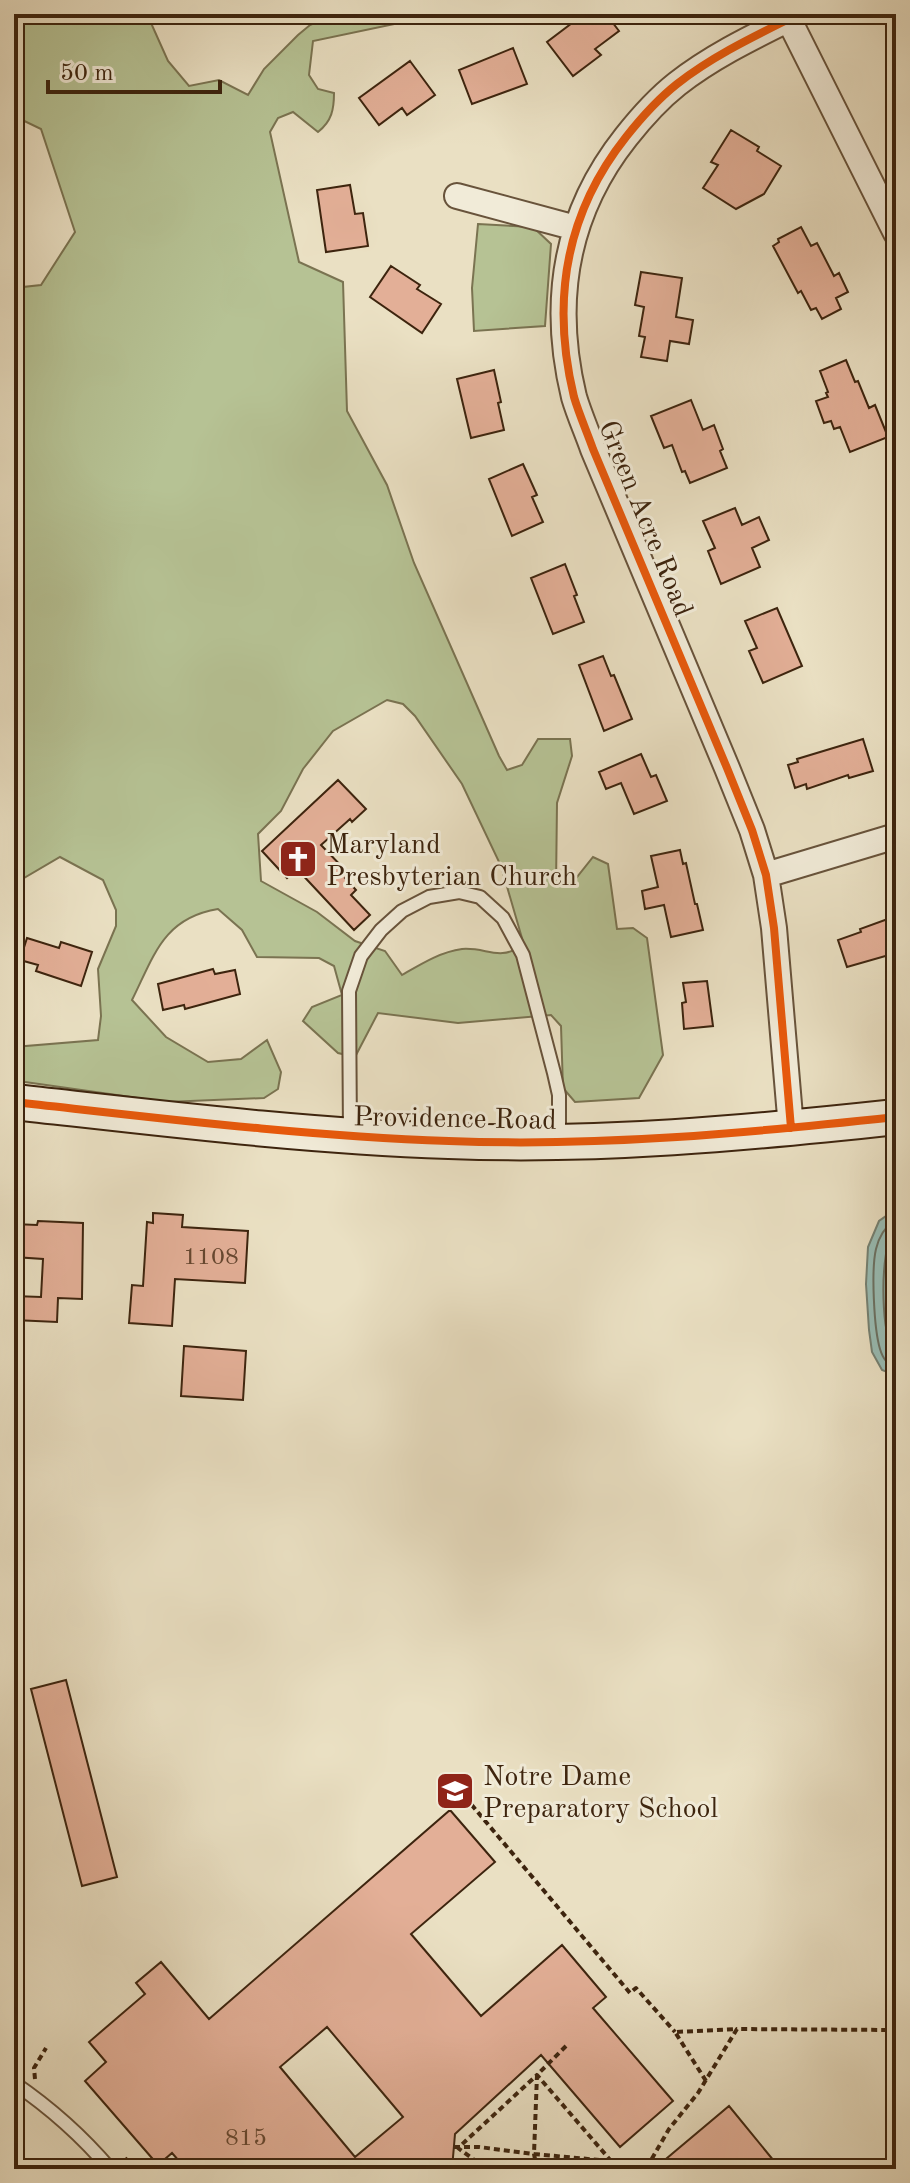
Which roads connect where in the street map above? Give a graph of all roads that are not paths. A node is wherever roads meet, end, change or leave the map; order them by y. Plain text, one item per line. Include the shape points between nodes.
1 (791, 16) edge
2 (457, 196) dead end
3 (576, 228) junction
4 (896, 233) edge
5 (896, 836) edge
6 (766, 875) junction
7 (14, 1102) edge
8 (896, 1117) edge
9 (791, 1128) junction
10 (350, 1137) junction
11 (559, 1142) junction
12 (14, 2083) edge
13 (110, 2169) edge

1 - 3 street, Green Acre Road via 714,58 642,117 591,189
1 - 4 street
2 - 3 street
3 - 6 street, Green Acre Road via 564,299 575,398
5 - 6 street
6 - 9 street, Green Acre Road
7 - 10 street, Providence Road
8 - 9 street, Providence Road
9 - 11 street, Providence Road
10 - 11 street, Providence Road
10 - 11 lane via 349,991 361,956 402,911 429,897 459,892 480,897 503,918 523,955 559,1095
12 - 13 lane via 57,2116

